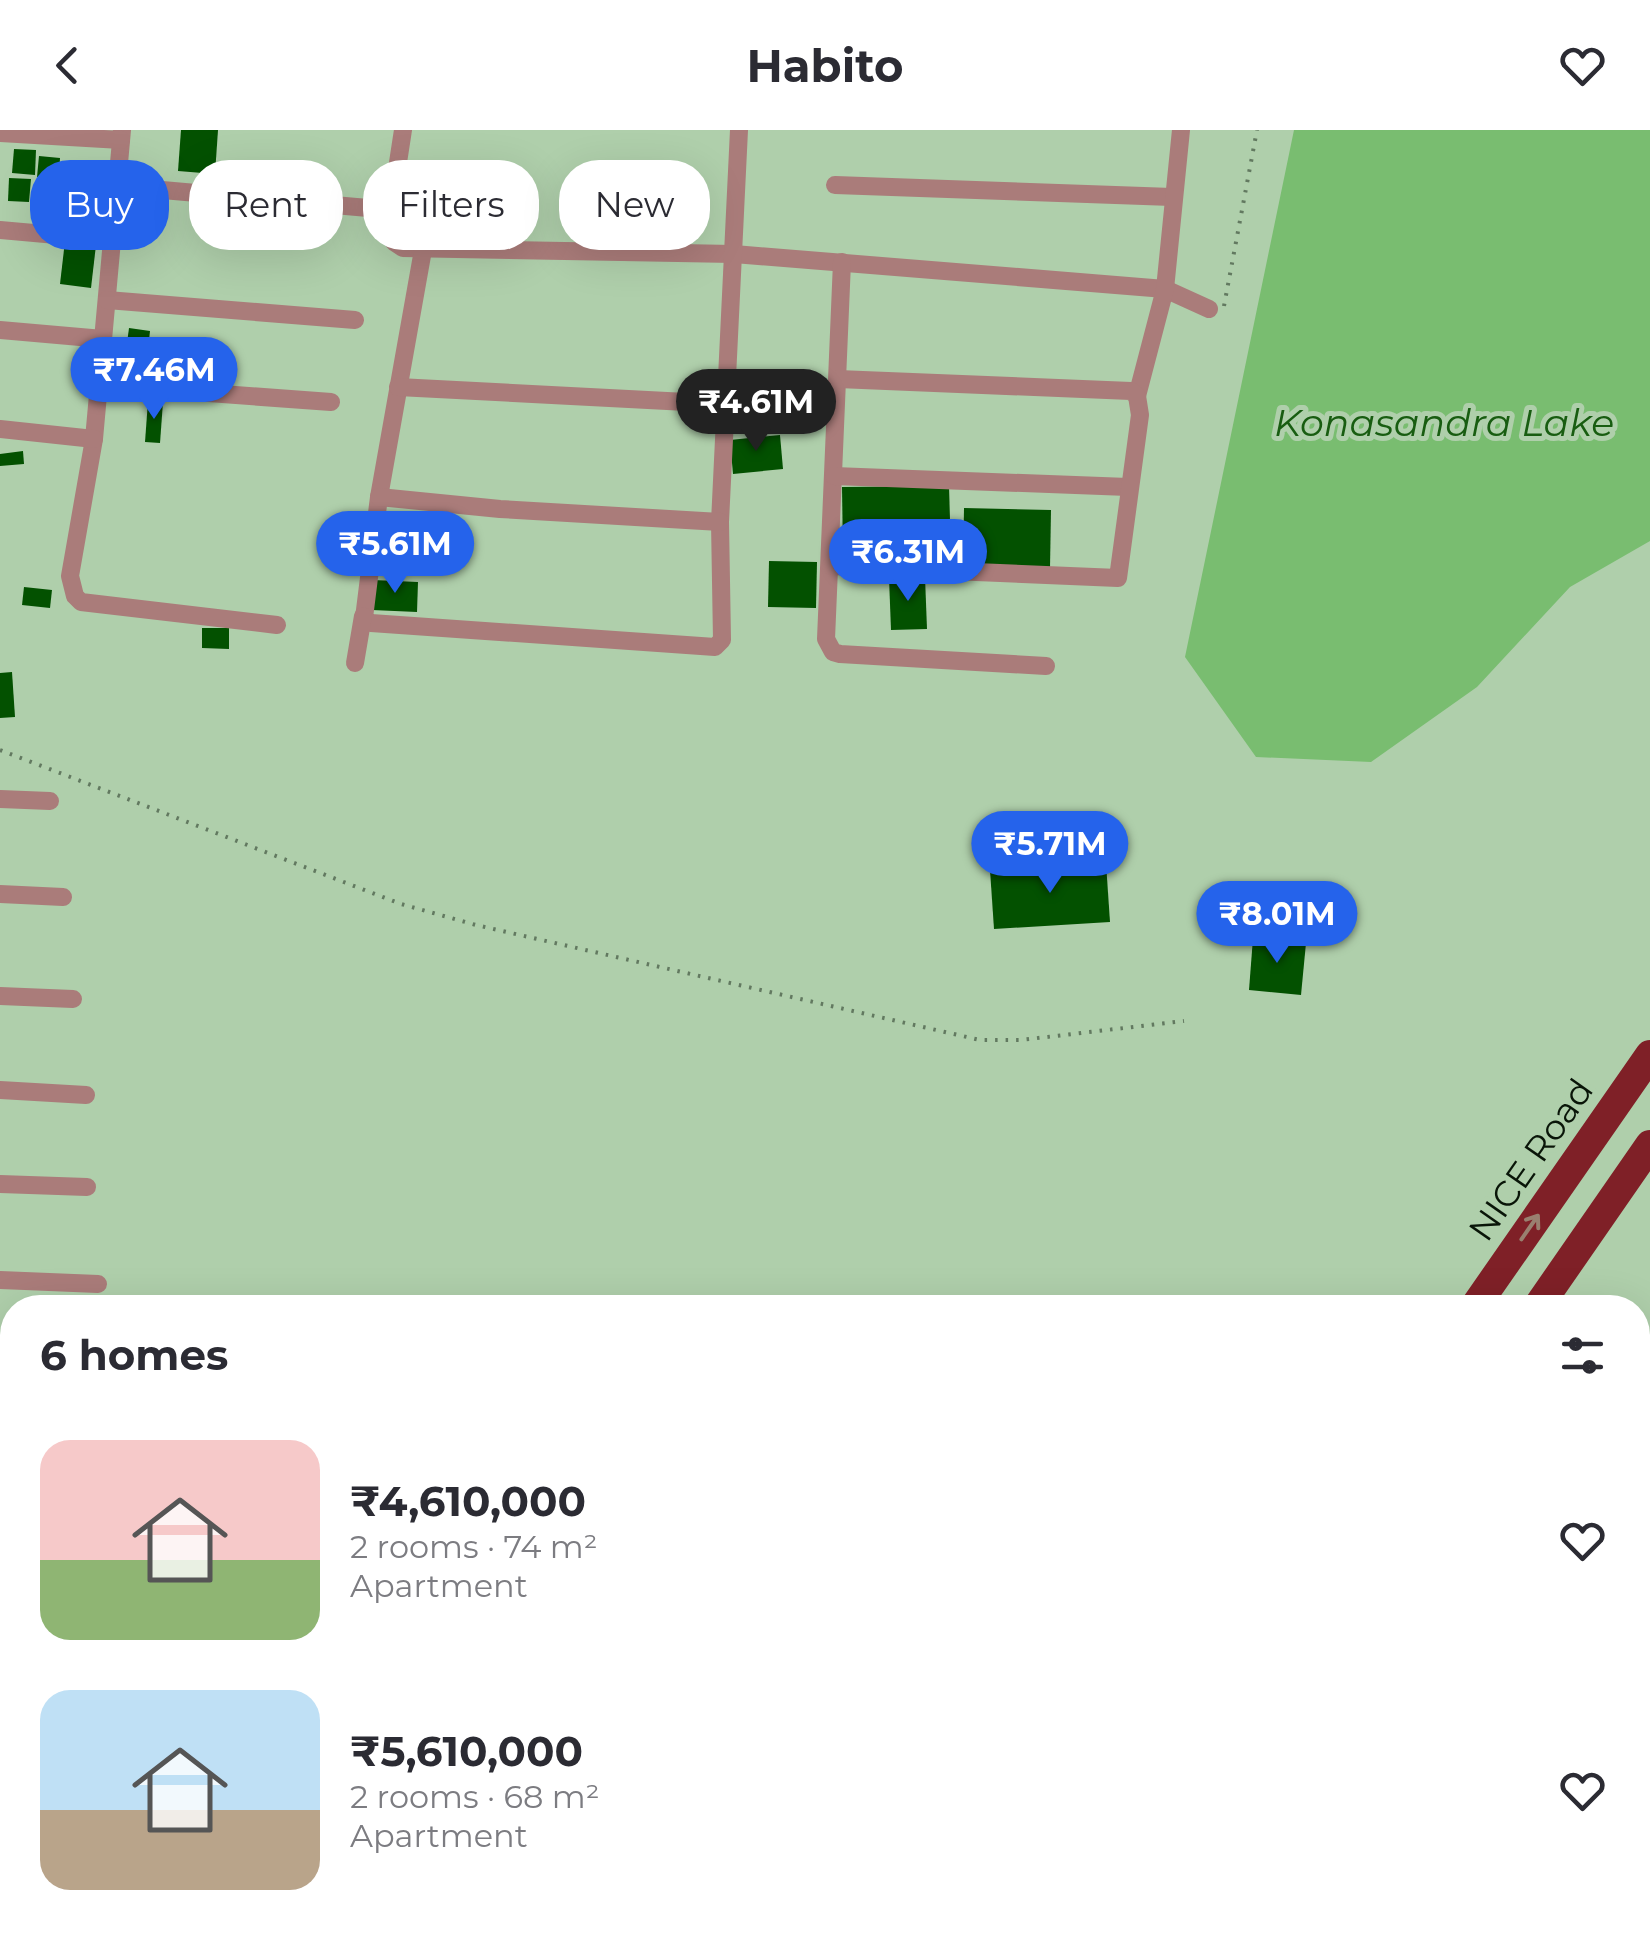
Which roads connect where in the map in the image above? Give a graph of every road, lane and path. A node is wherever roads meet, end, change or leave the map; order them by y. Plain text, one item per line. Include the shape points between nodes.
1 (403, 130) edge
2 (739, 130) edge
3 (1181, 130) edge
4 (1257, 130) edge
5 (0, 133) edge
6 (122, 135) edge
7 (120, 160) edge
8 (398, 160) edge
9 (835, 185) dead end
10 (169, 191) edge
11 (1172, 197) junction
12 (363, 208) edge
13 (0, 230) edge
14 (30, 233) edge
15 (111, 250) edge
16 (424, 250) joint
17 (734, 254) junction
18 (842, 262) junction
19 (1165, 289) junction
20 (107, 300) junction
21 (1209, 309) joint
22 (355, 320) dead end
23 (0, 330) edge
24 (103, 339) junction
25 (838, 378) junction
26 (99, 385) junction
27 (398, 387) junction
28 (1137, 396) junction
29 (330, 402) dead end
30 (725, 404) junction
31 (0, 429) edge
32 (94, 439) junction
33 (834, 476) junction
34 (1128, 487) junction
35 (379, 497) junction
36 (720, 522) junction
37 (831, 566) junction
38 (364, 616) junction
39 (278, 625) dead end
40 (355, 663) dead end
41 (1046, 666) dead end
42 (0, 750) edge
43 (0, 799) edge
44 (50, 801) dead end
45 (0, 894) edge
46 (63, 898) dead end
47 (0, 996) edge
48 (74, 999) dead end
49 (1184, 1021) dead end
50 (1650, 1055) edge
51 (0, 1090) edge
52 (86, 1094) dead end
53 (1650, 1144) edge
54 (0, 1184) edge
55 (87, 1187) dead end
56 (0, 1280) edge
57 (98, 1284) dead end
58 (1483, 1295) edge
59 (1547, 1295) edge

1 - 8 street
2 - 17 street
3 - 11 street
4 - 21 path via 1228,302
5 - 6 street
6 - 7 street
9 - 11 street
10 - 12 street
11 - 19 street
13 - 14 street
15 - 20 street
16 - 17 street
16 - 27 street
17 - 18 street
17 - 30 street
18 - 19 street
18 - 25 street
19 - 21 street
19 - 28 street
20 - 22 street
20 - 24 street
23 - 24 street
24 - 26 street
25 - 28 street
25 - 33 street
26 - 29 street
26 - 32 street
27 - 30 street
27 - 35 street
28 - 34 street
30 - 36 street
31 - 32 street
32 - 39 street via 70,576 75,596 81,602
33 - 34 street
33 - 37 street
34 - 37 street via 1118,578
35 - 36 street
35 - 38 street
36 - 38 street via 722,640 714,648 370,623
37 - 41 street via 826,640 833,652
38 - 40 street
42 - 49 path via 401,904 476,925 980,1040
43 - 44 street
45 - 46 street
47 - 48 street
58 -> 50 highway, NICE Road
51 - 52 street
53 - 59 highway
54 - 55 street
56 - 57 street

